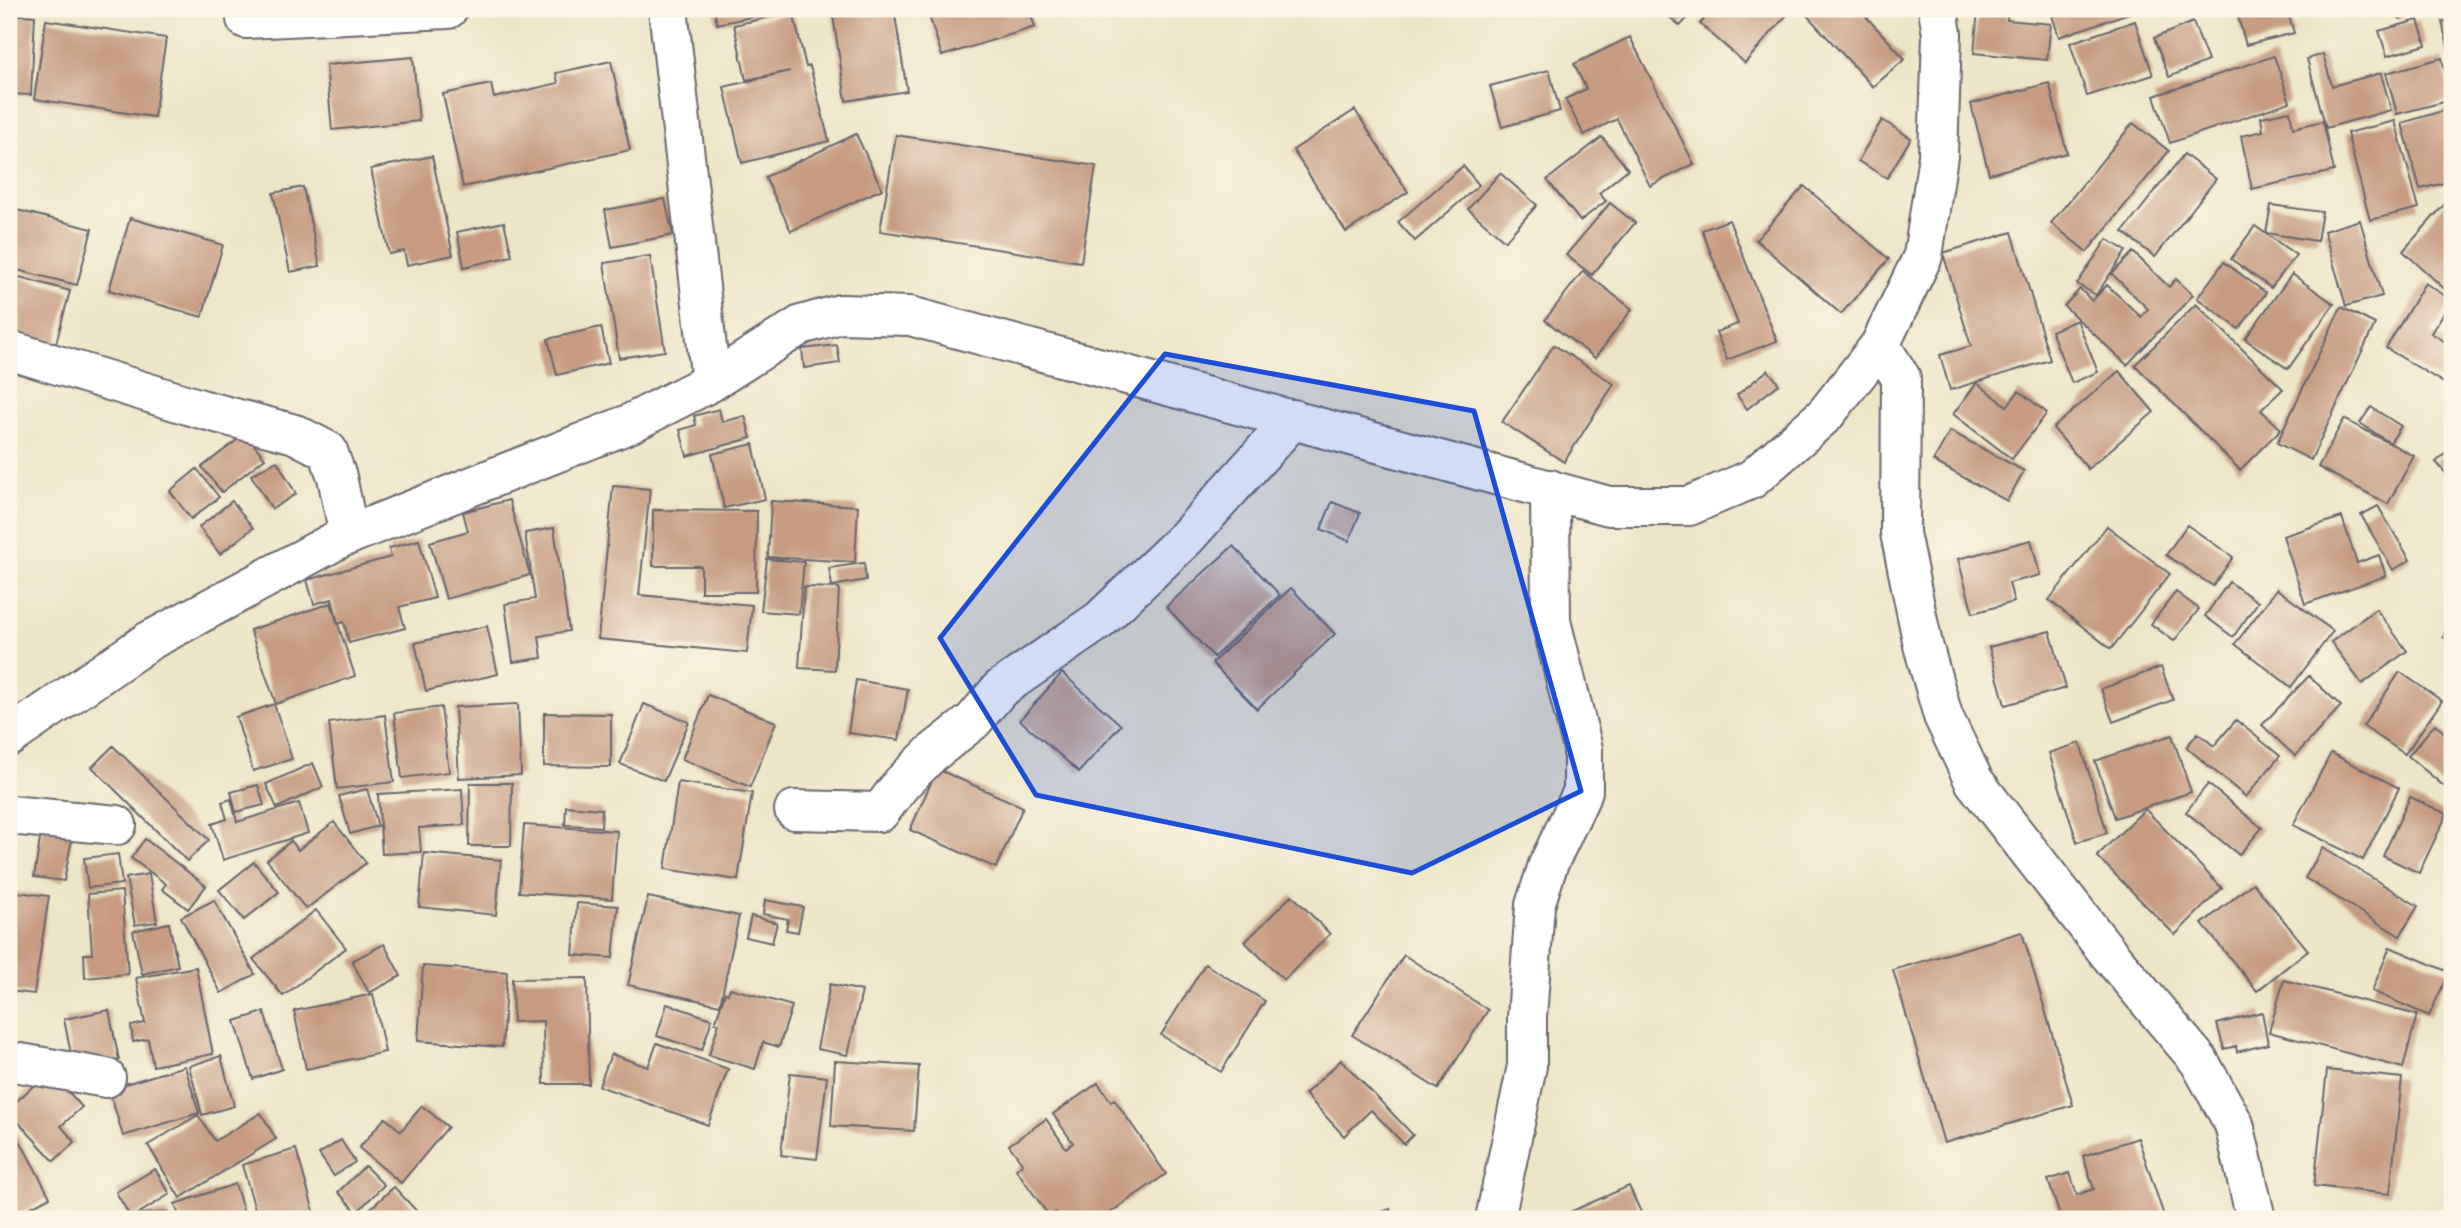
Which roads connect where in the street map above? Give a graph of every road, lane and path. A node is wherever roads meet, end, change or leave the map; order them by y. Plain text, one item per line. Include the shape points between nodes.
1 (448, 9) edge
2 (668, 9) edge
3 (1938, 9) edge
4 (246, 19) dead end
5 (1881, 345) junction
6 (9, 350) edge
7 (712, 382) junction
8 (1293, 419) junction
9 (1550, 489) junction
10 (349, 535) junction
11 (9, 737) edge
12 (794, 810) dead end
13 (9, 815) edge
14 (117, 825) dead end
15 (9, 1061) edge
16 (106, 1078) dead end
17 (1495, 1219) edge
18 (2256, 1219) edge

1 - 4 street
2 - 7 street
3 - 5 street via 1942,34 1938,156 1923,256
5 - 9 street via 1825,415 1752,479 1689,506 1609,506
5 - 18 street via 1900,378 1900,533 1943,716 1974,781 2199,1061 2234,1124
6 - 10 street via 295,434 328,451
7 - 8 street via 801,325 840,314 910,316
7 - 10 street via 629,424
8 - 9 street
8 - 12 street via 1187,537 1100,620 1000,690 902,783 880,813
9 - 17 street via 1551,621 1583,749 1583,791 1548,865 1535,905 1527,1066
10 - 11 street via 149,641
13 - 14 street
15 - 16 street

